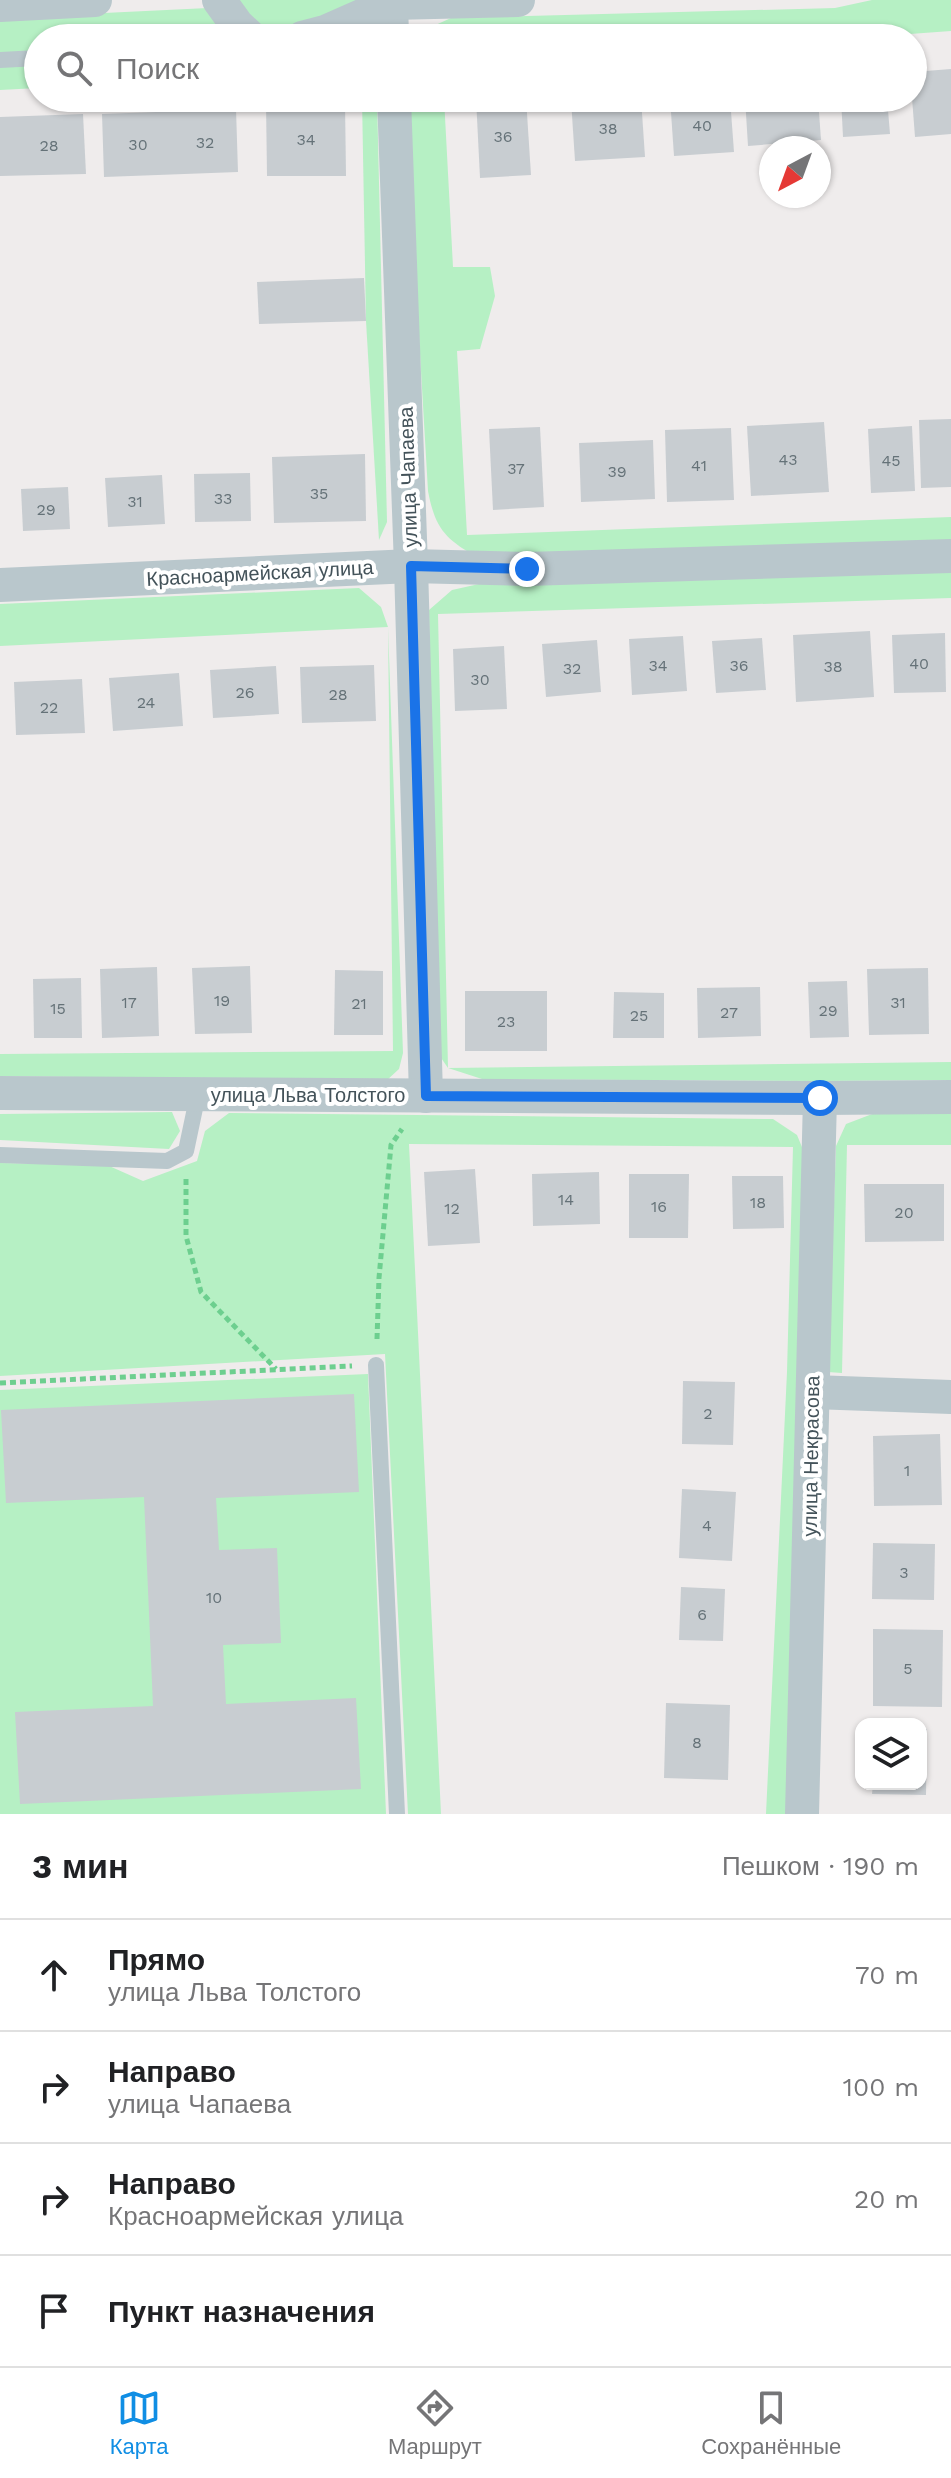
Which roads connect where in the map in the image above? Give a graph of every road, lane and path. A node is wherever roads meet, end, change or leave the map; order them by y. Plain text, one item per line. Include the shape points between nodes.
1 (95, 0) edge
2 (219, 0) edge
3 (518, 0) edge
4 (391, 1) edge
5 (0, 5) edge
6 (236, 24) edge
7 (342, 24) edge
8 (392, 24) edge
9 (24, 59) edge
10 (0, 60) edge
11 (395, 112) edge
12 (951, 556) edge
13 (411, 566) junction
14 (0, 585) edge
15 (0, 1093) edge
16 (198, 1094) junction
17 (426, 1096) junction
18 (951, 1097) edge
19 (820, 1098) junction
20 (186, 1151) junction
21 (0, 1155) edge
22 (376, 1365) junction
23 (277, 1370) junction
24 (0, 1383) edge
25 (813, 1392) junction
26 (951, 1397) edge
27 (397, 1814) edge
28 (802, 1814) edge

1 - 5 street
2 - 6 street
3 - 4 street
4 - 7 street
4 - 8 street
9 - 10 lane
11 - 13 street, улица Чапаева
12 - 13 street, Красноармейская улица via 527,569
13 - 14 street, Красноармейская улица
13 - 17 street, улица Чапаева
15 - 16 street, улица Льва Толстого
16 - 17 street, улица Льва Толстого
16 - 20 lane
17 - 19 street, улица Льва Толстого
17 - 22 path via 391,1145
18 - 19 street, улица Льва Толстого
19 - 25 street, улица Некрасова
20 - 21 lane via 167,1161
20 - 23 path via 186,1236 201,1292
22 - 23 path
22 - 27 lane
23 - 24 path
25 - 26 street
25 - 28 street, улица Некрасова

